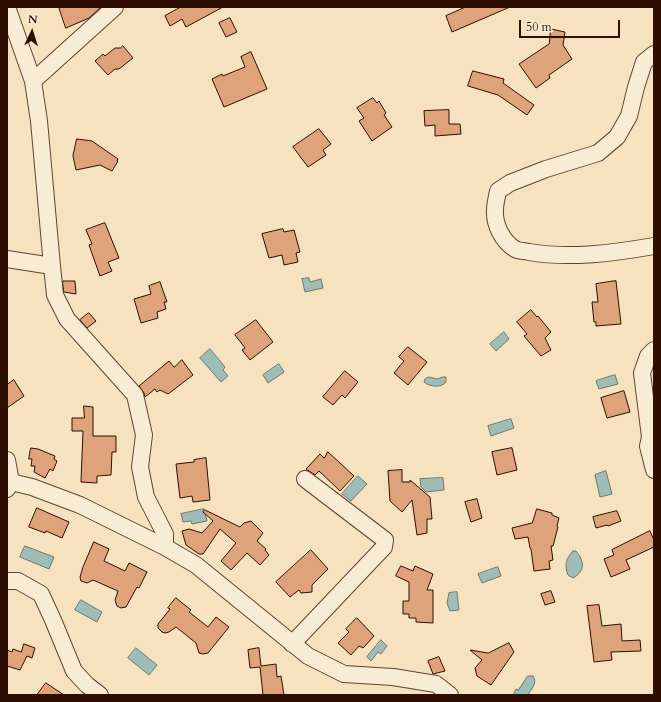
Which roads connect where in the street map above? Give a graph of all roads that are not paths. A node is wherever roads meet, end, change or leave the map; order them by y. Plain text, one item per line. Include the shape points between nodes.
1 (7, 7) edge
2 (116, 7) edge
3 (654, 54) edge
4 (33, 81) junction
5 (654, 246) edge
6 (7, 258) edge
7 (52, 266) junction
8 (654, 350) edge
9 (7, 460) edge
10 (654, 470) edge
11 (305, 479) dead end
12 (9, 486) edge
13 (166, 547) junction
14 (7, 581) edge
15 (292, 644) junction
16 (100, 695) edge
17 (450, 695) edge

1 - 4 street
2 - 4 street
3 - 5 street via 644,62 629,116 617,137 598,153 510,183 498,191 495,210 498,228 506,242 516,250 545,254 583,254
4 - 7 street
6 - 7 street
7 - 13 street via 55,295 67,319 135,395 144,435 140,467 144,489 165,534
8 - 10 street via 648,356 642,373 650,437 648,446
9 - 12 street
11 - 15 street via 385,540 384,547
12 - 13 street via 32,487 80,505
13 - 15 street via 196,565
14 - 16 street via 18,582 41,594 74,671
15 - 17 street via 308,656 344,674 393,677 436,684

